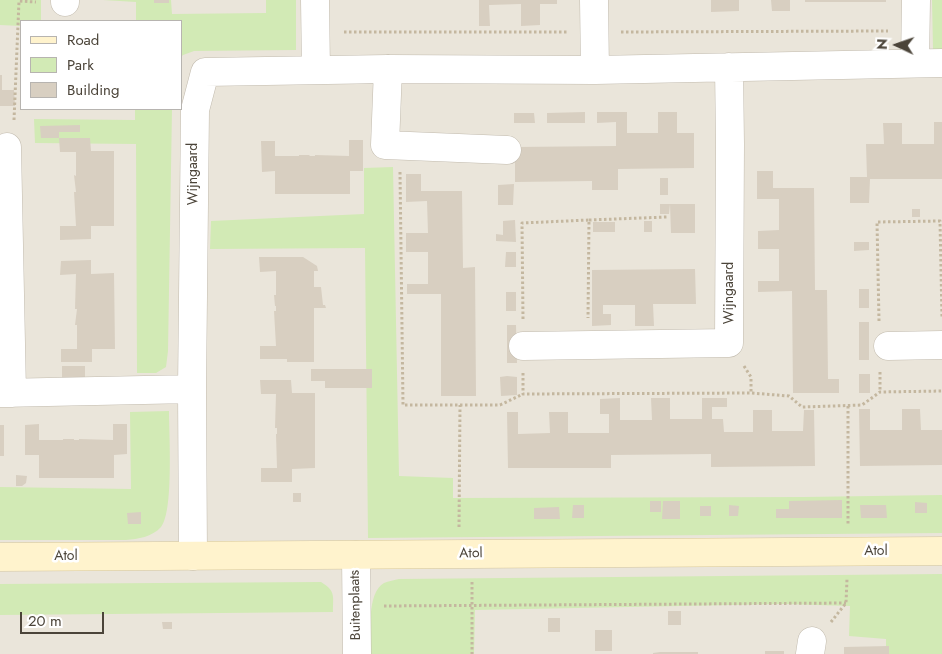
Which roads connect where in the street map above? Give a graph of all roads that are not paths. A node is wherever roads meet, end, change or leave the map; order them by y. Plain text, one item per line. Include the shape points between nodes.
1 (315, 0) edge
2 (594, 0) edge
3 (916, 0) edge
4 (929, 63) edge
5 (729, 67) junction
6 (388, 69) junction
7 (316, 70) junction
8 (594, 70) junction
9 (7, 147) road end
10 (507, 150) dead end
11 (942, 345) edge
12 (523, 346) dead end
13 (882, 346) road end
14 (192, 389) junction
15 (6, 393) edge
16 (942, 551) edge
17 (356, 555) junction
18 (193, 556) junction
19 (0, 558) edge
20 (357, 654) edge

1 - 7 street
2 - 8 street
3 - 4 street, Wijngaard
4 - 5 street, Wijngaard
5 - 8 street, Wijngaard
5 - 12 street, Wijngaard via 729,343
6 - 7 street, Wijngaard
6 - 8 street, Wijngaard
6 - 10 street via 385,145
7 - 14 street, Wijngaard via 205,72 194,110
9 - 15 street
11 - 13 street
14 - 15 street
14 - 18 street, Wijngaard
16 - 17 street, Atol
17 - 18 street, Atol
17 - 20 street, Buitenplaats
18 - 19 street, Atol

